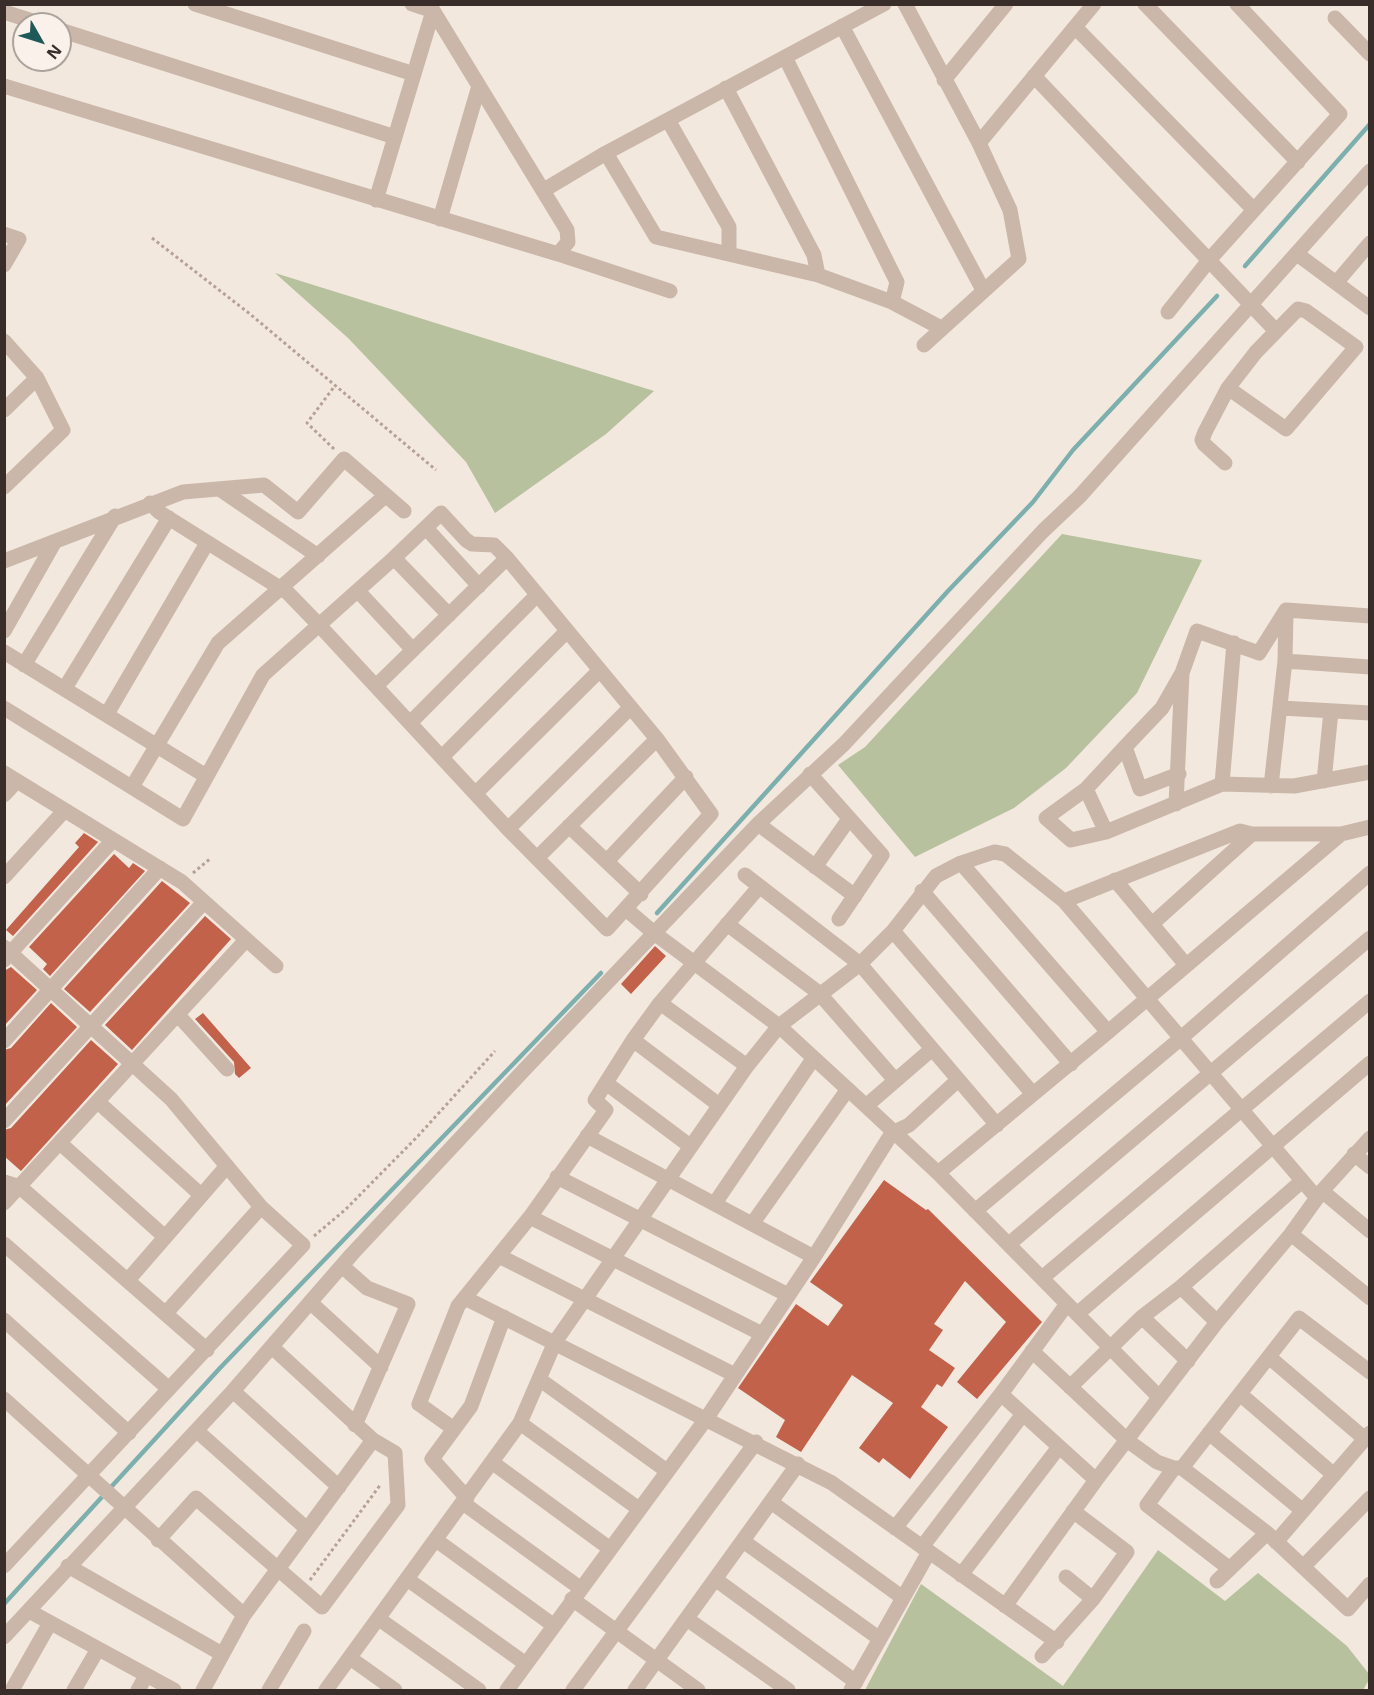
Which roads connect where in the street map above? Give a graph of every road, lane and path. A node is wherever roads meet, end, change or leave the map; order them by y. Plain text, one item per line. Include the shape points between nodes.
1 (195, 4) edge
2 (412, 4) edge
3 (884, 4) edge
4 (905, 4) edge
5 (1006, 4) edge
6 (1094, 4) edge
7 (1145, 4) edge
8 (1237, 4) edge
9 (431, 8) edge
10 (1335, 18) dead end
11 (842, 26) junction
12 (1075, 27) junction
13 (72, 34) edge
14 (1370, 54) edge
15 (785, 57) junction
16 (414, 74) junction
17 (1034, 76) junction
18 (944, 80) junction
19 (4, 86) edge
20 (726, 88) junction
21 (478, 89) junction
22 (668, 120) junction
23 (395, 137) junction
24 (979, 143) junction
25 (606, 153) junction
26 (1298, 162) junction
27 (1370, 171) edge
28 (544, 190) junction
29 (376, 200) junction
30 (1254, 210) junction
31 (440, 219) junction
32 (4, 234) edge
33 (152, 238) dead end
34 (1370, 243) edge
35 (558, 254) junction
36 (729, 254) junction
37 (1297, 254) junction
38 (1210, 259) junction
39 (4, 264) edge
40 (818, 275) junction
41 (1336, 283) junction
42 (983, 290) junction
43 (670, 291) dead end
44 (892, 302) junction
45 (1368, 306) edge
46 (1251, 307) junction
47 (1168, 312) dead end
48 (941, 328) junction
49 (1276, 331) junction
50 (4, 341) edge
51 (924, 345) dead end
52 (37, 378) junction
53 (334, 387) junction
54 (1228, 388) junction
55 (4, 410) edge
56 (344, 459) junction
57 (1225, 463) dead end
58 (436, 470) dead end
59 (4, 487) edge
60 (221, 490) junction
61 (385, 496) junction
62 (150, 503) junction
63 (404, 511) dead end
64 (115, 516) junction
65 (169, 518) junction
66 (426, 528) junction
67 (54, 543) junction
68 (207, 543) junction
69 (318, 556) junction
70 (394, 558) junction
71 (507, 558) junction
72 (4, 561) edge
73 (479, 585) junction
74 (279, 588) junction
75 (358, 591) junction
76 (537, 595) junction
77 (1286, 610) junction
78 (449, 615) junction
79 (1370, 616) edge
80 (319, 625) junction
81 (567, 631) junction
82 (4, 632) edge
83 (1234, 643) junction
84 (413, 650) junction
85 (4, 652) edge
86 (1285, 661) junction
87 (24, 665) junction
88 (1370, 667) edge
89 (599, 670) junction
90 (1182, 673) junction
91 (376, 686) junction
92 (65, 688) junction
93 (4, 708) edge
94 (630, 708) junction
95 (1281, 708) junction
96 (1331, 711) junction
97 (1370, 713) edge
98 (107, 714) junction
99 (410, 723) junction
100 (657, 740) junction
101 (157, 746) junction
102 (1125, 747) junction
103 (442, 757) junction
104 (1370, 772) edge
105 (810, 774) junction
106 (1179, 774) junction
107 (206, 776) junction
108 (11, 777) edge
109 (686, 777) junction
110 (1324, 781) junction
111 (1222, 784) junction
112 (1271, 786) junction
113 (132, 787) junction
114 (1086, 789) junction
115 (476, 793) junction
116 (4, 795) edge
117 (1176, 804) junction
118 (64, 810) junction
119 (849, 819) junction
120 (758, 824) junction
121 (569, 826) junction
122 (1370, 827) edge
123 (508, 829) junction
124 (1106, 832) junction
125 (1252, 834) junction
126 (1341, 834) junction
127 (112, 840) junction
128 (212, 858) dead end
129 (537, 858) junction
130 (607, 861) junction
131 (961, 863) junction
132 (814, 867) junction
133 (160, 868) junction
134 (1370, 873) edge
135 (745, 875) dead end
136 (4, 877) edge
137 (1115, 880) junction
138 (182, 882) junction
139 (759, 887) junction
140 (922, 891) junction
141 (641, 894) junction
142 (855, 896) junction
143 (1064, 901) junction
144 (204, 902) junction
145 (626, 909) junction
146 (839, 919) dead end
147 (727, 924) junction
148 (1152, 924) junction
149 (893, 931) junction
150 (654, 933) junction
151 (1370, 938) edge
152 (246, 940) junction
153 (7, 954) edge
154 (694, 962) junction
155 (860, 964) junction
156 (1186, 965) junction
157 (276, 966) dead end
158 (51, 989) junction
159 (819, 993) junction
160 (1147, 999) junction
161 (1370, 1001) edge
162 (660, 1002) junction
163 (178, 1015) junction
164 (92, 1025) junction
165 (778, 1026) junction
166 (1108, 1032) junction
167 (1180, 1039) junction
168 (633, 1040) junction
169 (4, 1041) edge
170 (932, 1049) junction
171 (495, 1052) dead end
172 (813, 1059) junction
173 (134, 1063) junction
174 (1370, 1063) edge
175 (1071, 1064) junction
176 (747, 1066) junction
177 (227, 1069) dead end
178 (1211, 1074) junction
179 (896, 1080) junction
180 (958, 1080) junction
181 (606, 1083) junction
182 (848, 1089) junction
183 (1034, 1094) junction
184 (98, 1102) junction
185 (719, 1105) junction
186 (866, 1106) junction
187 (1242, 1111) junction
188 (4, 1121) edge
189 (997, 1125) junction
190 (892, 1132) junction
191 (587, 1136) junction
192 (1370, 1138) edge
193 (60, 1143) junction
194 (690, 1146) junction
195 (1272, 1146) junction
196 (1354, 1155) junction
197 (226, 1166) junction
198 (1370, 1167) edge
199 (938, 1173) junction
200 (557, 1177) junction
201 (667, 1179) junction
202 (1302, 1181) junction
203 (4, 1182) edge
204 (20, 1186) junction
205 (201, 1195) junction
206 (1319, 1195) junction
207 (4, 1203) edge
208 (715, 1203) junction
209 (261, 1207) junction
210 (975, 1211) junction
211 (530, 1217) junction
212 (639, 1219) junction
213 (752, 1224) junction
214 (1370, 1232) edge
215 (1291, 1234) junction
216 (165, 1236) junction
217 (4, 1244) edge
218 (1008, 1244) junction
219 (303, 1245) junction
220 (499, 1256) junction
221 (814, 1257) junction
222 (612, 1258) junction
223 (342, 1266) junction
224 (1042, 1278) junction
225 (128, 1280) junction
226 (1181, 1287) junction
227 (788, 1295) junction
228 (465, 1298) junction
229 (1370, 1298) edge
230 (584, 1299) junction
231 (310, 1302) junction
232 (1072, 1309) junction
233 (166, 1313) junction
234 (504, 1317) junction
235 (1142, 1317) junction
236 (1217, 1322) junction
237 (7, 1327) edge
238 (762, 1334) junction
239 (555, 1342) junction
240 (272, 1347) junction
241 (1109, 1347) junction
242 (207, 1350) junction
243 (1032, 1351) junction
244 (1269, 1357) junction
245 (1188, 1360) junction
246 (381, 1367) junction
247 (1370, 1372) edge
248 (735, 1375) junction
249 (539, 1378) junction
250 (1070, 1387) junction
251 (170, 1389) junction
252 (233, 1391) junction
253 (1001, 1394) junction
254 (1240, 1394) junction
255 (1159, 1397) junction
256 (4, 1399) edge
257 (1023, 1414) junction
258 (706, 1419) junction
259 (520, 1423) junction
260 (356, 1425) junction
261 (454, 1429) junction
262 (196, 1431) junction
263 (129, 1433) junction
264 (1209, 1433) junction
265 (1367, 1436) edge
266 (372, 1440) junction
267 (1128, 1441) junction
268 (756, 1442) junction
269 (1059, 1446) junction
270 (397, 1462) junction
271 (493, 1463) junction
272 (798, 1464) junction
273 (1178, 1468) junction
274 (667, 1471) junction
275 (1334, 1475) junction
276 (90, 1478) junction
277 (1096, 1480) junction
278 (339, 1487) junction
279 (1370, 1497) edge
280 (465, 1500) junction
281 (118, 1502) junction
282 (771, 1502) junction
283 (639, 1509) junction
284 (1074, 1511) junction
285 (1303, 1511) junction
286 (895, 1528) junction
287 (306, 1529) junction
288 (1272, 1538) junction
289 (158, 1540) junction
290 (436, 1540) junction
291 (743, 1541) junction
292 (609, 1548) junction
293 (10, 1549) edge
294 (926, 1550) junction
295 (4, 1566) edge
296 (68, 1566) junction
297 (1303, 1568) junction
298 (1230, 1569) junction
299 (276, 1570) junction
300 (961, 1575) junction
301 (1066, 1577) dead end
302 (407, 1579) junction
303 (715, 1579) junction
304 (1217, 1581) dead end
305 (1370, 1584) edge
306 (302, 1591) junction
307 (576, 1593) junction
308 (903, 1598) junction
309 (1093, 1599) junction
310 (1005, 1606) junction
311 (29, 1611) junction
312 (244, 1614) junction
313 (687, 1618) junction
314 (379, 1619) junction
315 (51, 1623) junction
316 (553, 1625) junction
317 (304, 1631) dead end
318 (616, 1631) junction
319 (4, 1637) edge
320 (880, 1639) junction
321 (1057, 1642) junction
322 (98, 1649) junction
323 (222, 1654) junction
324 (1042, 1656) dead end
325 (350, 1658) junction
326 (657, 1660) junction
327 (526, 1664) junction
328 (146, 1676) junction
329 (854, 1686) edge
330 (275, 1688) edge
331 (12, 1690) edge
332 (74, 1690) edge
333 (138, 1690) edge
334 (174, 1690) edge
335 (202, 1690) edge
336 (326, 1690) edge
337 (395, 1690) edge
338 (479, 1690) edge
339 (507, 1690) edge
340 (573, 1690) edge
341 (635, 1690) edge
342 (694, 1690) edge
343 (788, 1690) edge

1 - 16 street
2 - 9 street
3 - 11 street
4 - 18 street
5 - 18 street
6 - 12 street
7 - 26 street
8 - 26 street via 1340,114
9 - 16 street
9 - 21 street
10 - 14 street
11 - 15 street
11 - 42 street
12 - 17 street
12 - 30 street
13 - 23 street
15 - 20 street
15 - 44 street via 897,282
16 - 23 street
17 - 24 street
17 - 38 street
18 - 24 street
19 - 29 street
20 - 22 street
20 - 40 street via 814,255
21 - 28 street
21 - 31 street
22 - 25 street
22 - 36 street via 729,227
23 - 29 street
24 - 42 street via 1010,210 1019,259
25 - 28 street
25 - 36 street via 656,237
26 - 30 street
27 - 37 street
28 - 35 street via 568,236
29 - 31 street
30 - 38 street
31 - 35 street
32 - 39 street via 19,239
33 - 53 path via 250,314
34 - 41 street
35 - 43 street
36 - 40 street
37 - 41 street
37 - 46 street
38 - 46 street
38 - 47 street
40 - 44 street
41 - 45 street
42 - 48 street
44 - 48 street
46 - 49 street
46 - 105 street via 1080,496 844,744
48 - 51 street
49 - 54 street
49 - 54 street via 1298,309 1356,347 1286,429
50 - 52 street
52 - 55 street
52 - 59 street via 63,429
53 - 56 path via 307,423
53 - 58 path
54 - 57 street via 1202,440
56 - 60 street via 298,512 264,485
56 - 61 street
60 - 62 street via 183,492
60 - 69 street
61 - 63 street
61 - 69 street
62 - 64 street
62 - 65 street
64 - 67 street
64 - 87 street
65 - 68 street
65 - 92 street
66 - 70 street
66 - 71 street via 441,513 466,540 494,545
66 - 73 street
67 - 72 street
67 - 82 street
68 - 74 street
68 - 98 street
69 - 74 street
70 - 75 street
70 - 78 street
71 - 73 street
71 - 76 street
73 - 78 street
74 - 80 street
74 - 101 street via 218,643
75 - 80 street
75 - 84 street
76 - 81 street
76 - 99 street
77 - 79 street
77 - 83 street via 1259,654
77 - 86 street
78 - 84 street
80 - 91 street
80 - 107 street via 263,675
81 - 89 street
81 - 103 street
83 - 90 street via 1197,631
83 - 111 street
84 - 91 street
85 - 87 street
86 - 88 street
86 - 95 street
87 - 92 street
89 - 94 street
89 - 115 street
90 - 102 street via 1162,708
90 - 106 street
91 - 99 street
92 - 98 street
93 - 113 street
94 - 100 street
94 - 123 street
95 - 96 street
95 - 112 street
96 - 97 street
96 - 110 street
98 - 101 street
99 - 103 street
100 - 109 street
100 - 121 street
101 - 107 street
101 - 113 street
102 - 106 street via 1140,789
102 - 114 street
103 - 115 street
104 - 110 street
105 - 119 street
105 - 120 street
106 - 117 street
107 - 113 street via 183,819
108 - 116 street
108 - 118 street
109 - 130 street
109 - 141 street via 711,814
110 - 112 street
111 - 112 street
111 - 117 street
114 - 124 street
114 - 124 street via 1046,818 1071,840
115 - 123 street
117 - 124 street
118 - 127 street
118 - 136 street
119 - 132 street
119 - 142 street via 882,855
120 - 132 street
120 - 150 street
121 - 129 street
121 - 130 street
122 - 126 street
123 - 129 street
125 - 126 street
125 - 137 street via 1235,832
125 - 148 street
126 - 156 street
127 - 133 street
127 - 153 street
128 - 138 path
129 - 145 street via 607,929
130 - 141 street
131 - 140 street via 936,876
131 - 143 street via 994,852 1005,854
131 - 166 street
132 - 142 street
133 - 138 street
133 - 158 street
134 - 167 street
135 - 139 street
137 - 143 street
137 - 148 street
138 - 144 street
139 - 147 street
139 - 155 street
140 - 149 street
140 - 175 street
141 - 145 street
142 - 146 street
143 - 160 street
144 - 152 street
144 - 164 street
145 - 150 street
147 - 154 street
147 - 159 street
148 - 156 street
149 - 155 street
149 - 183 street
150 - 154 street
150 - 223 street
151 - 178 street
152 - 157 street
152 - 163 street
153 - 158 street
154 - 162 street
154 - 165 street
155 - 159 street
155 - 170 street
156 - 160 street
158 - 164 street
158 - 169 street
159 - 165 street
159 - 179 street
160 - 166 street
160 - 167 street
161 - 187 street
162 - 168 street
162 - 176 street
163 - 173 street
163 - 177 street
164 - 173 street
164 - 188 street
165 - 172 street
165 - 176 street
166 - 175 street
167 - 178 street
167 - 210 street
168 - 181 street
168 - 185 street
170 - 179 street
170 - 180 street
171 - 219 path via 345,1210
172 - 182 street
172 - 208 street
173 - 184 street
173 - 197 street via 171,1099
174 - 195 street
175 - 183 street
176 - 185 street
178 - 187 street
178 - 218 street
179 - 186 street
180 - 189 street
180 - 190 street via 909,1125
181 - 191 street via 595,1100 606,1110
181 - 194 street
182 - 186 street
182 - 213 street
183 - 189 street
184 - 193 street
184 - 205 street
185 - 194 street
186 - 190 street
187 - 195 street
187 - 224 street
189 - 199 street
190 - 199 street
190 - 221 street
191 - 200 street
191 - 201 street
192 - 196 street
193 - 204 street
193 - 216 street
194 - 201 street
195 - 202 street
195 - 232 street
196 - 198 street
196 - 206 street
197 - 205 street
197 - 209 street
199 - 210 street
200 - 211 street
200 - 212 street
201 - 208 street
201 - 212 street
202 - 206 street
202 - 226 street
203 - 204 street
204 - 207 street
204 - 225 street
205 - 216 street
206 - 214 street
206 - 215 street
208 - 213 street
209 - 219 street
209 - 233 street
210 - 218 street
211 - 220 street
211 - 222 street
212 - 222 street
212 - 227 street
213 - 221 street
215 - 229 street
215 - 236 street
216 - 225 street
217 - 251 street
218 - 224 street
219 - 242 street
220 - 228 street
220 - 230 street
221 - 227 street
222 - 230 street
222 - 238 street
223 - 231 street
223 - 246 street via 367,1288 408,1304
224 - 232 street
225 - 233 street
226 - 235 street
226 - 236 street
227 - 238 street
228 - 234 street
228 - 261 street via 419,1404
230 - 239 street
230 - 248 street
231 - 240 street
231 - 246 street
232 - 241 street
232 - 243 street
233 - 242 street
234 - 239 street
234 - 261 street via 471,1407
235 - 241 street
235 - 245 street
236 - 245 street
237 - 263 street
238 - 248 street
239 - 249 street
239 - 258 street
240 - 252 street
240 - 260 street
241 - 250 street
241 - 255 street
242 - 251 street
243 - 250 street
243 - 253 street
244 - 247 street via 1299,1318
244 - 254 street
244 - 265 street
245 - 255 street
246 - 260 street
248 - 258 street
249 - 259 street
249 - 274 street
250 - 267 street
251 - 263 street
252 - 262 street
252 - 278 street
253 - 257 street
253 - 286 street
254 - 264 street
254 - 275 street
255 - 267 street
256 - 276 street
257 - 269 street
257 - 294 street
258 - 268 street
258 - 274 street
259 - 271 street
259 - 283 street
260 - 266 street
261 - 280 street via 432,1459
262 - 281 street
262 - 287 street
263 - 276 street
264 - 273 street
264 - 285 street
265 - 275 street
266 - 270 street via 395,1453
266 - 278 street
267 - 273 street via 1157,1462
267 - 277 street
268 - 272 street
268 - 318 street
269 - 277 street
269 - 300 street
270 - 306 path
270 - 306 street via 398,1505 322,1607
271 - 280 street
271 - 292 street
272 - 282 street
272 - 286 street
273 - 288 street
273 - 298 street via 1146,1505
274 - 283 street
275 - 285 street
276 - 281 street
276 - 293 street
277 - 284 street
278 - 287 street
279 - 297 street
280 - 290 street
280 - 307 street
281 - 289 street
281 - 296 street
282 - 291 street
282 - 308 street
283 - 292 street
284 - 309 street via 1127,1552
284 - 310 street
285 - 288 street
286 - 294 street
287 - 299 street
288 - 297 street
288 - 298 street
289 - 299 street via 196,1498
289 - 312 street
290 - 302 street
290 - 316 street
291 - 303 street
291 - 320 street
292 - 307 street
293 - 295 street
294 - 300 street
294 - 308 street
296 - 311 street
296 - 323 street
297 - 305 street via 1348,1609
298 - 304 street
299 - 306 street
299 - 312 street
300 - 310 street
301 - 309 street
302 - 314 street
302 - 327 street
303 - 313 street
303 - 329 street
307 - 316 street
307 - 318 street
308 - 320 street
309 - 321 street
310 - 321 street
311 - 315 street
311 - 319 street
312 - 323 street
313 - 326 street
313 - 343 street
314 - 325 street
314 - 338 street
315 - 322 street
315 - 331 street
316 - 327 street
317 - 330 street
318 - 326 street
318 - 340 street
320 - 329 street
321 - 324 street
322 - 328 street
322 - 332 street
323 - 335 street
325 - 336 street
325 - 337 street
326 - 341 street
326 - 342 street
327 - 339 street
328 - 333 street
328 - 334 street

